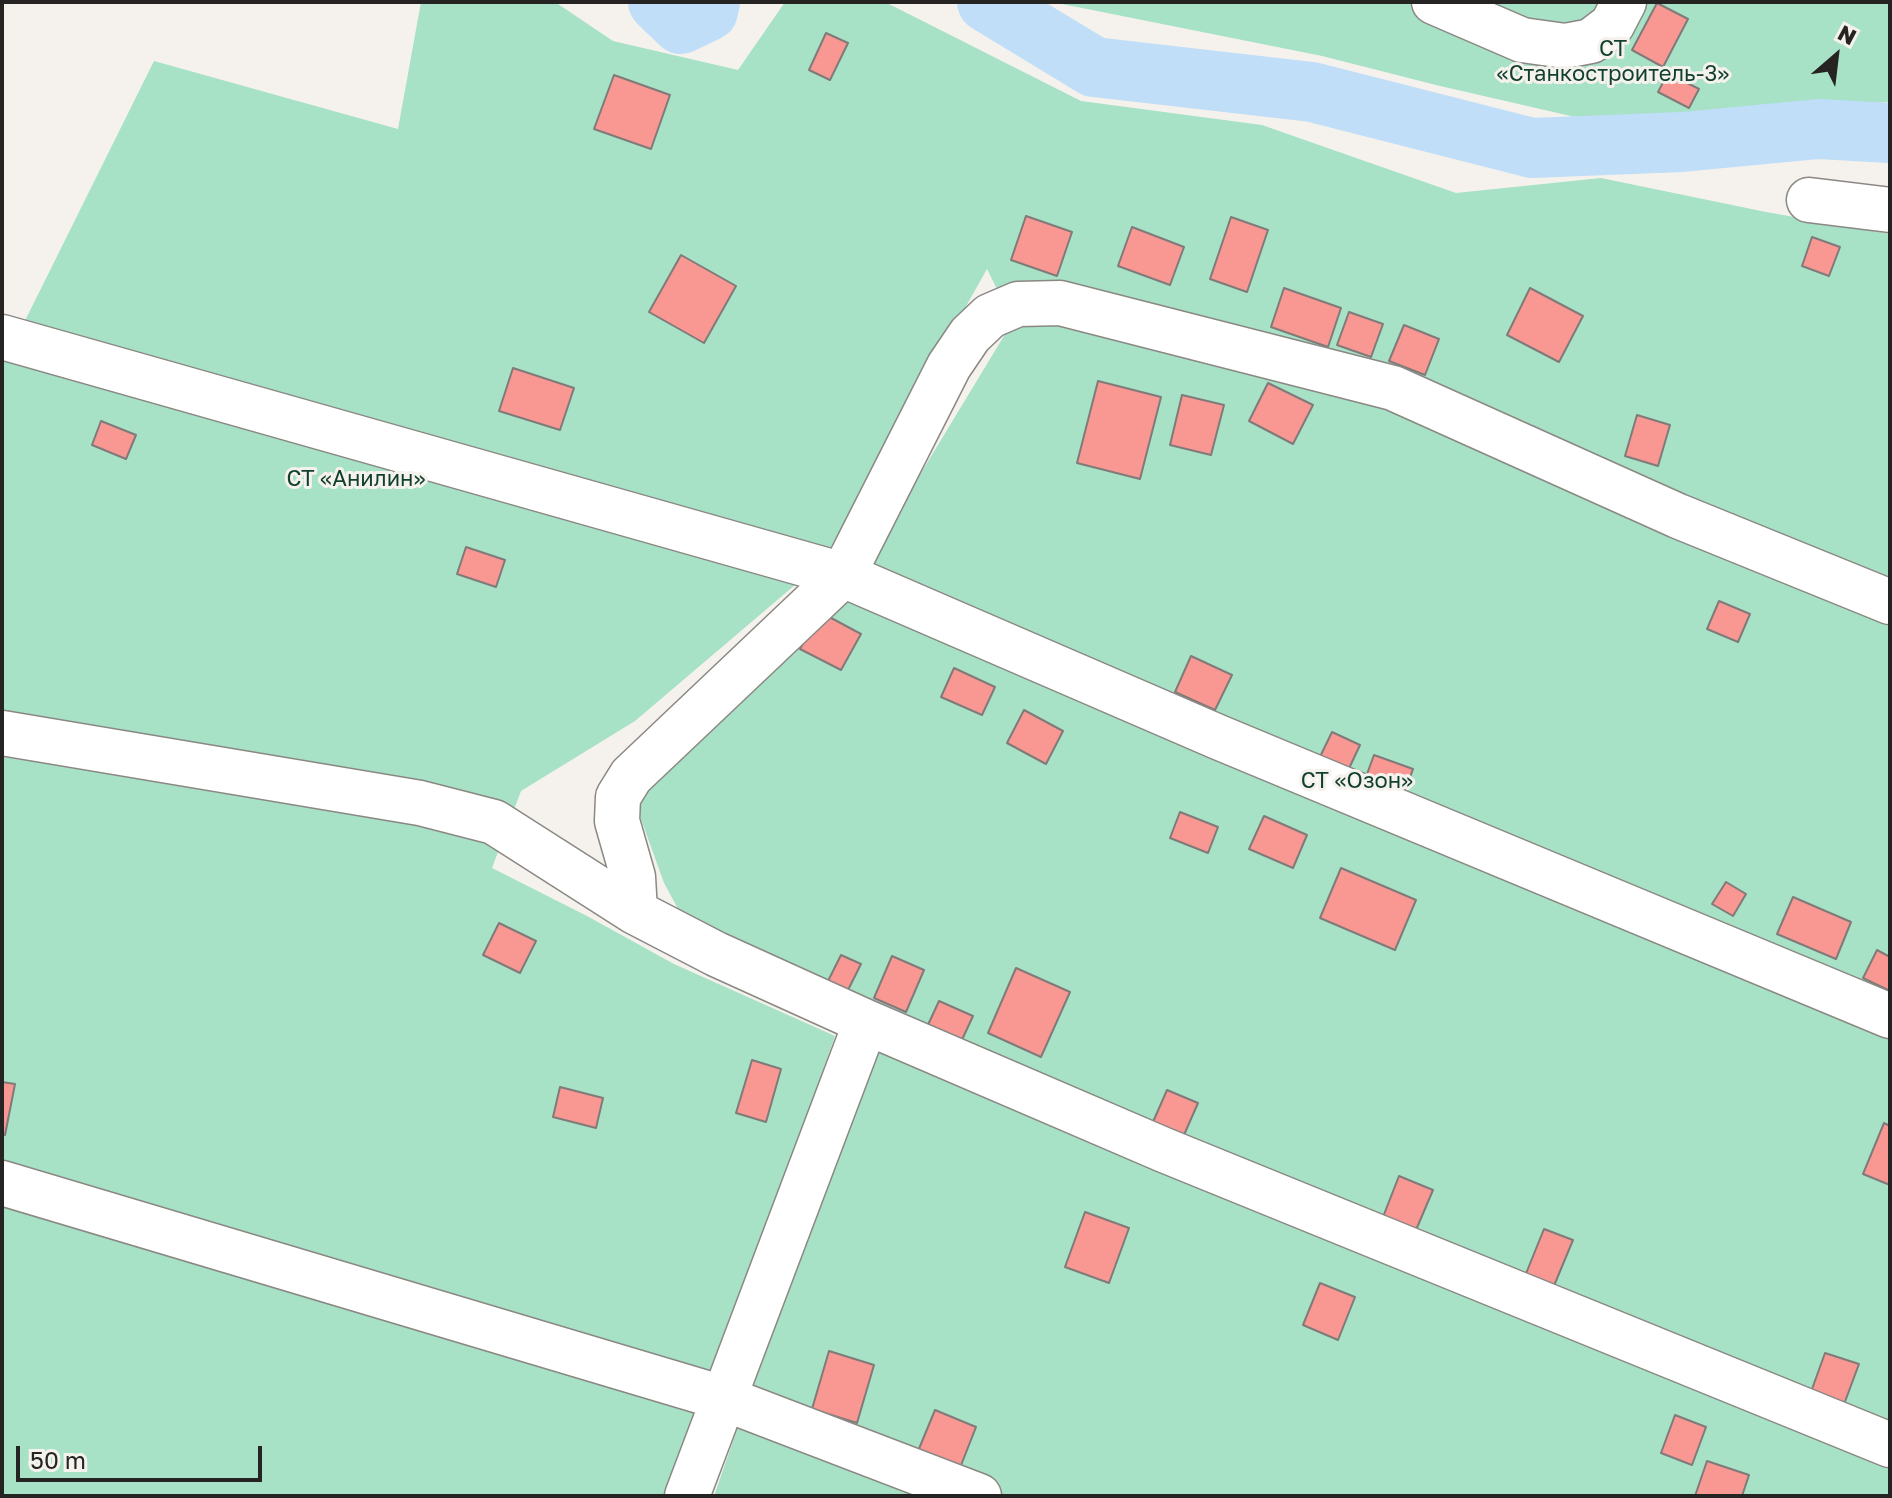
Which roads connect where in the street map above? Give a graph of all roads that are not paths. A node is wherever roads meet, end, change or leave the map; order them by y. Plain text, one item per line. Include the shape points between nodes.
1 (1434, 2) edge
2 (1624, 2) edge
3 (1809, 200) dead end
4 (1890, 210) edge
5 (2, 337) edge
6 (843, 575) junction
7 (1890, 602) edge
8 (2, 733) edge
9 (635, 912) junction
10 (1890, 1016) edge
11 (866, 1022) junction
12 (2, 1183) edge
13 (723, 1398) junction
14 (1890, 1445) edge
15 (687, 1496) edge
16 (979, 1496) edge

1 - 2 street via 1522,40 1565,46 1591,41 1612,25
3 - 4 street
5 - 6 street
6 - 7 street via 949,366 970,335 990,316 1018,304 1060,303 1393,388 1678,516
6 - 9 street via 631,776 618,797 617,821 633,877
6 - 10 street
8 - 9 street via 420,803 494,822
9 - 11 street
11 - 13 street
11 - 14 street via 1164,1150
12 - 13 street
13 - 15 street
13 - 16 street

